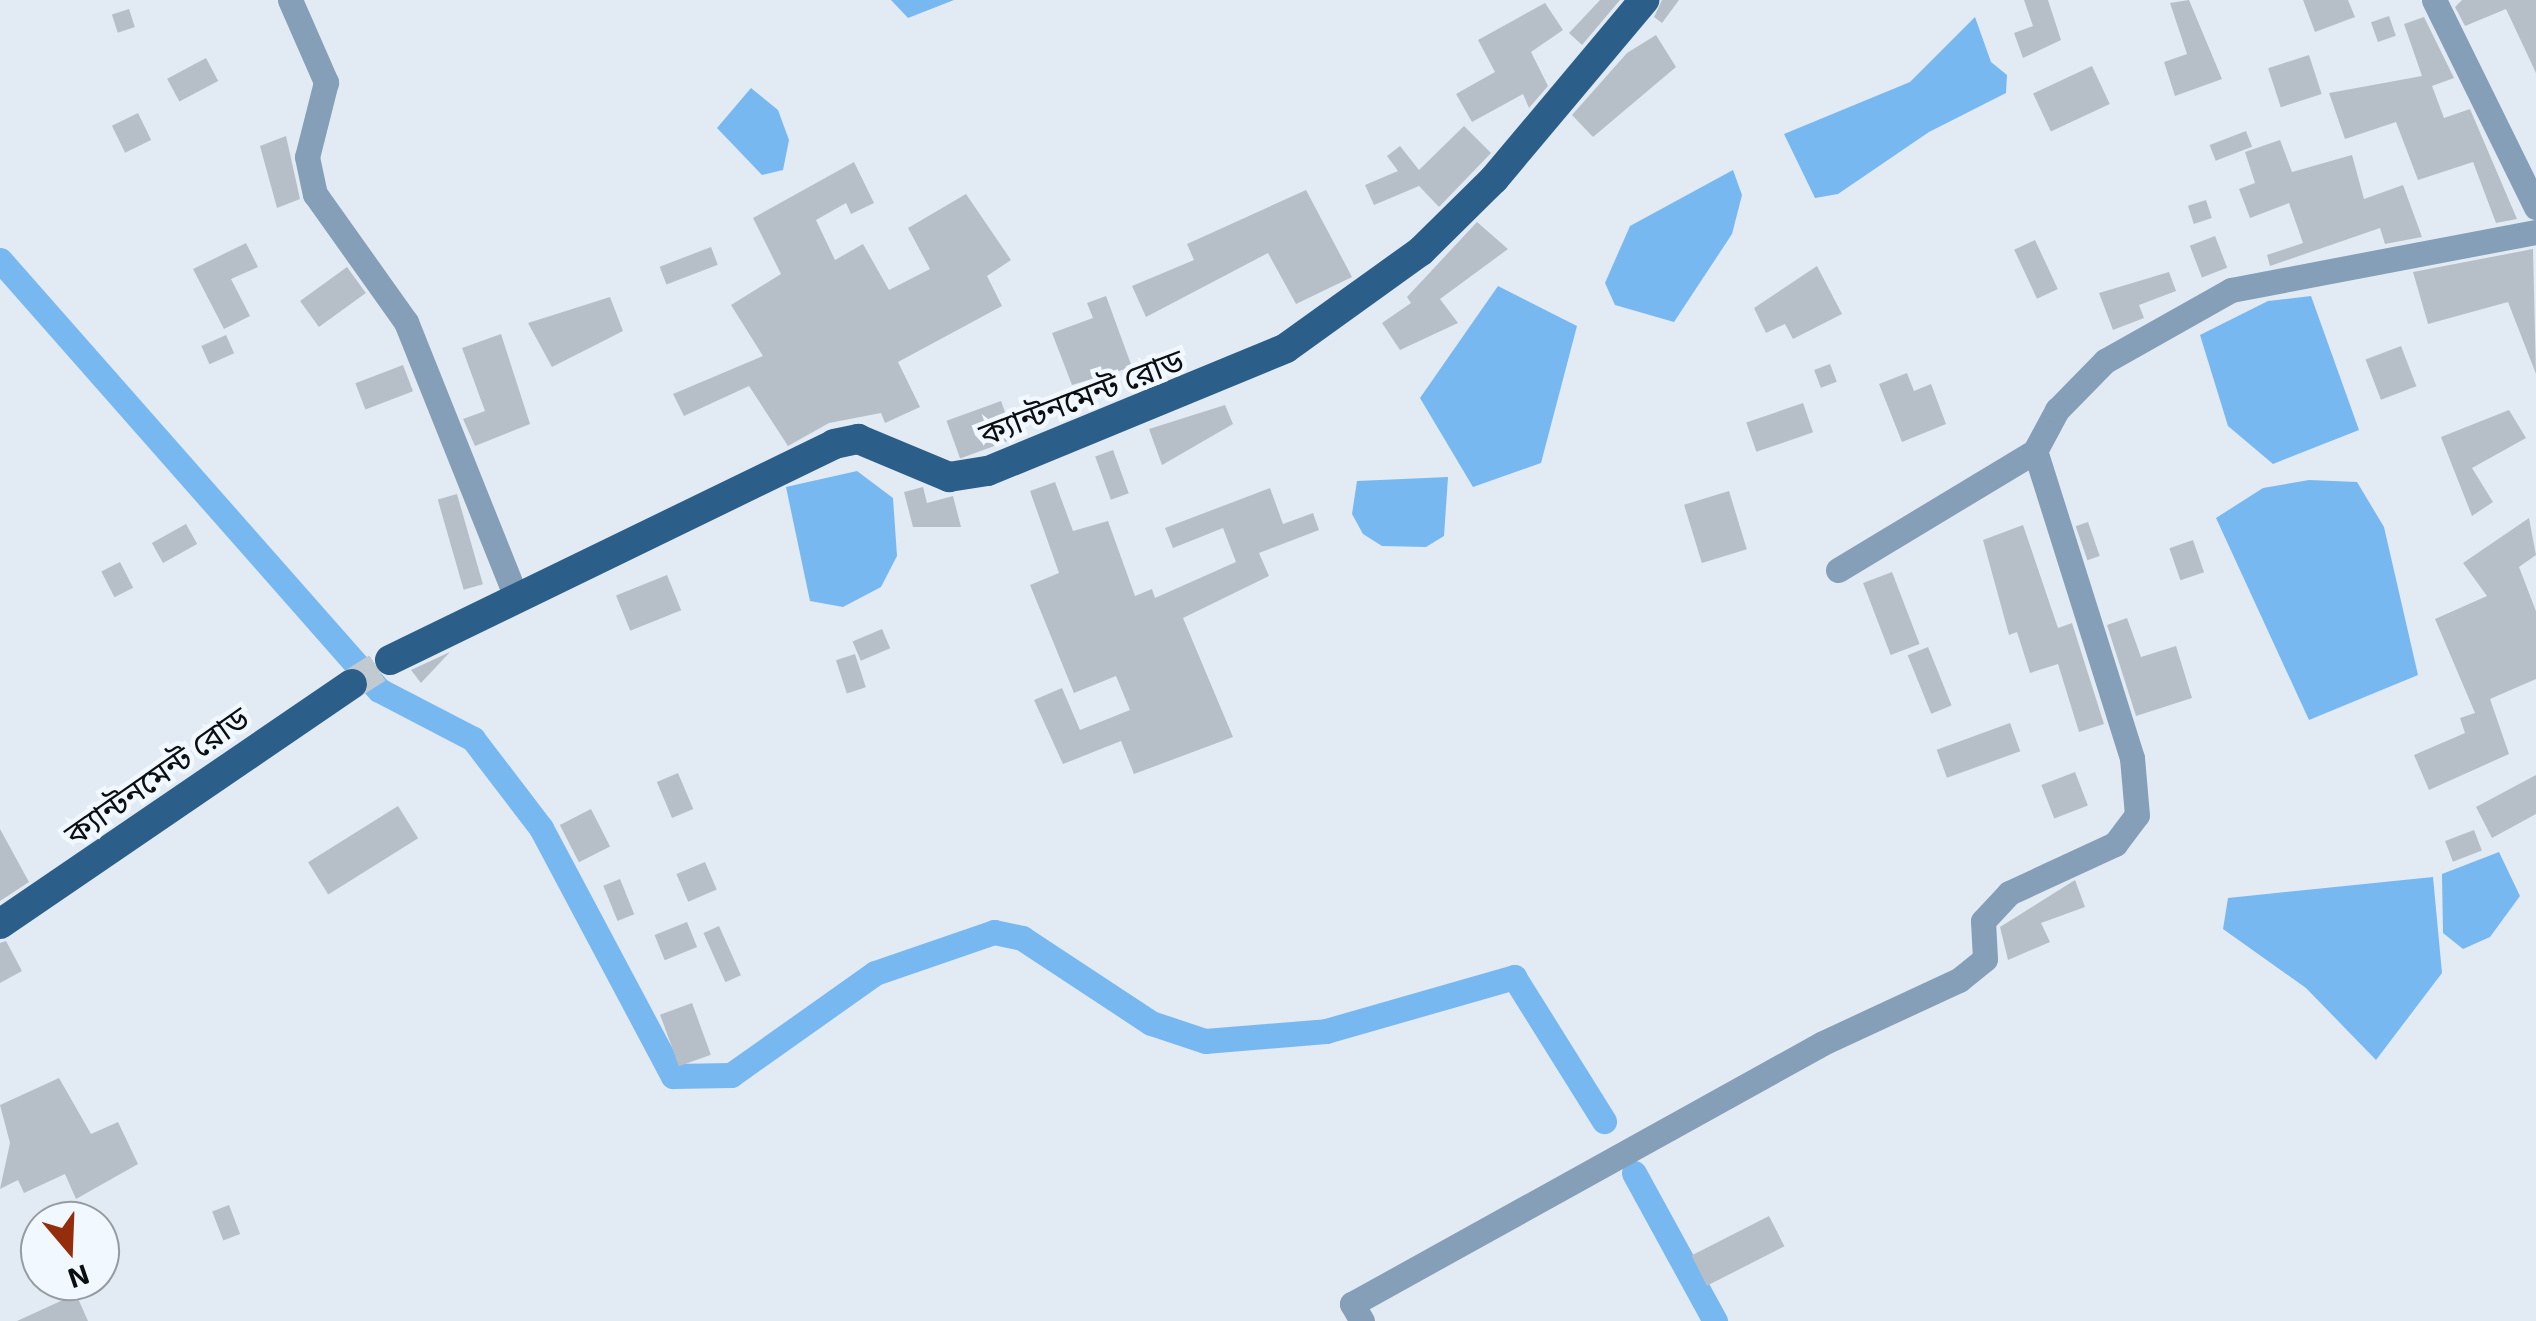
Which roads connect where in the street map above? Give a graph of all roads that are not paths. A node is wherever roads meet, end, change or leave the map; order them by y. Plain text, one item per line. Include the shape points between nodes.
1 (290, 0) edge
2 (1644, 0) edge
3 (2434, 0) edge
4 (2536, 207) edge
5 (2536, 232) edge
6 (2036, 450) junction
7 (1838, 570) dead end
8 (514, 592) junction
9 (390, 660) tunnel mouth
10 (352, 684) tunnel mouth
11 (0, 924) edge
12 (1362, 1321) edge

1 - 8 street via 326,82 307,158 315,194 406,322
2 - 8 main road, ক্যান্টনমেন্ট রোড via 1446,227 1286,348 988,472 949,477 858,439 834,444
3 - 4 street
5 - 6 street via 2232,290 2105,360 2057,410
6 - 7 street
6 - 12 street via 2132,758 2137,815 2115,844 2009,893 1982,921 1985,959 1958,980 1823,1043 1352,1304
8 - 9 main road, ক্যান্টনমেন্ট রোড
10 - 11 main road, ক্যান্টনমেন্ট রোড

